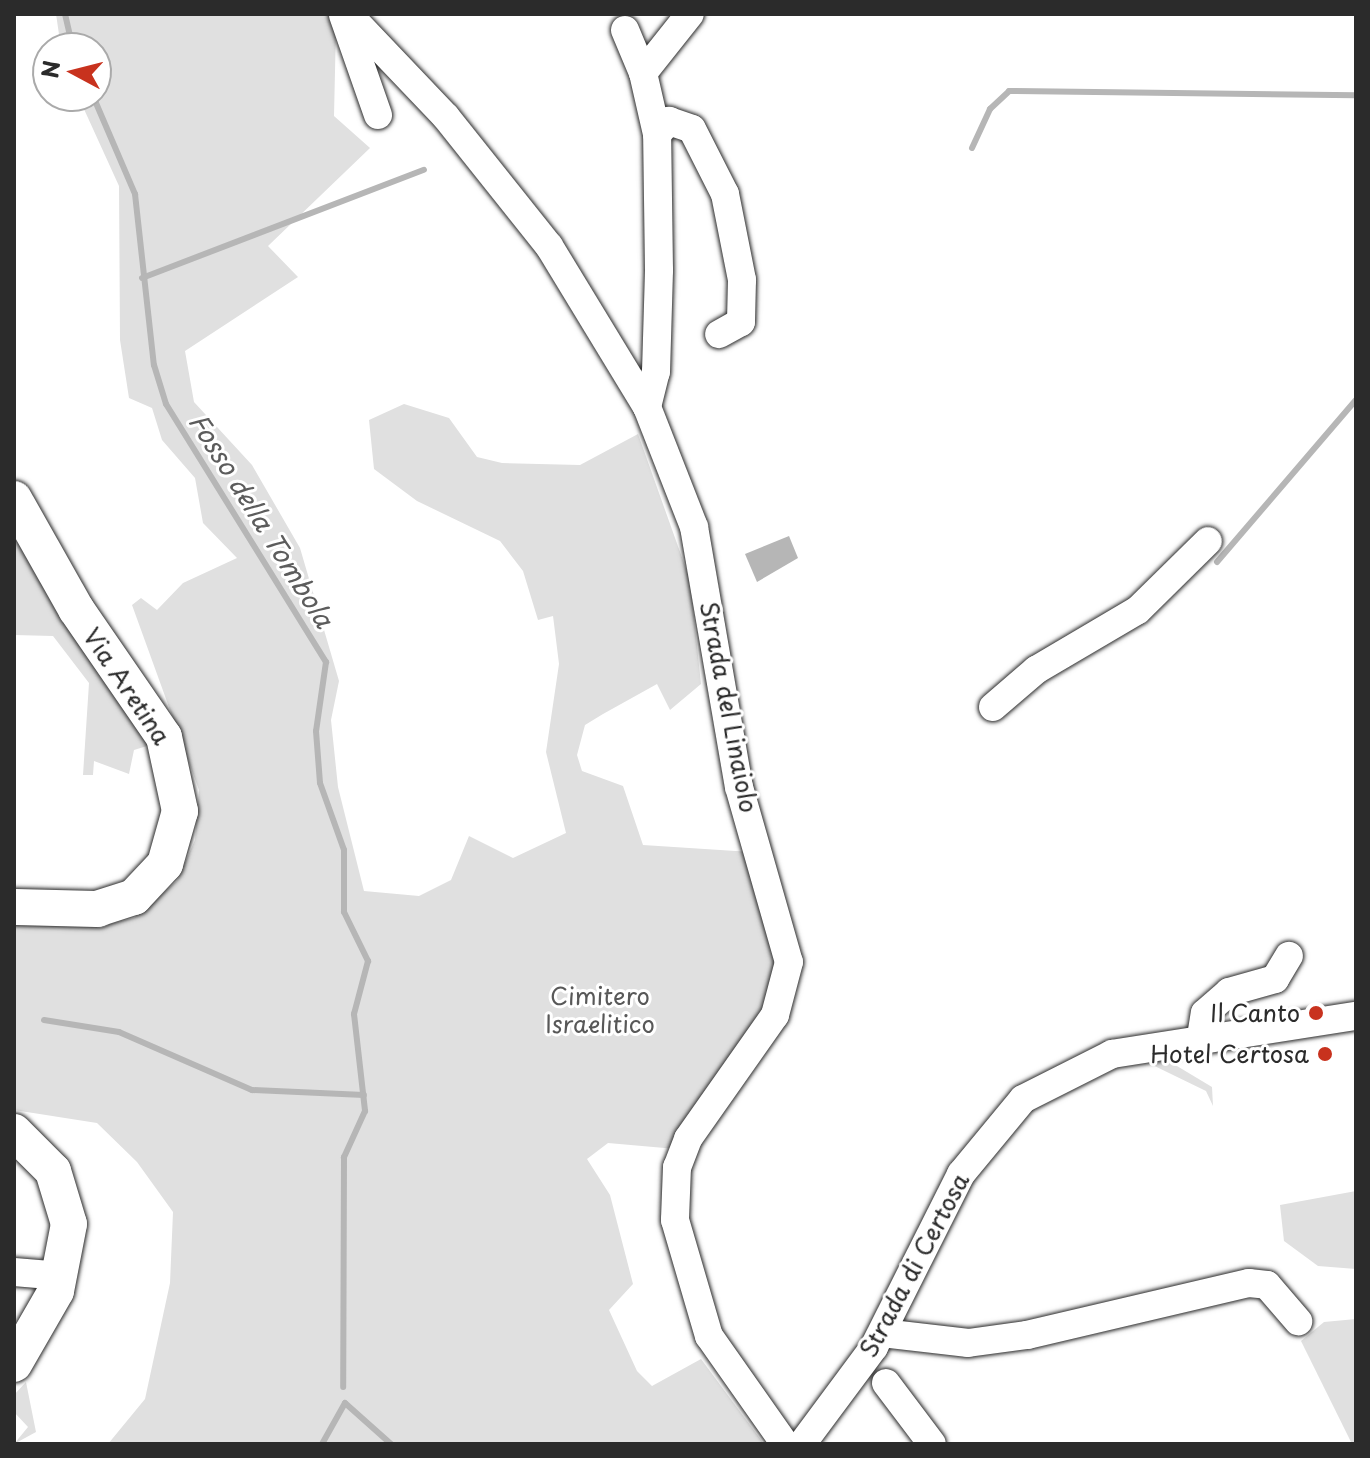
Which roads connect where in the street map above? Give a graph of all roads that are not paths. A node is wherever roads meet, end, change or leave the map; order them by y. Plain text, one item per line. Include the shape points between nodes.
1 (346, 14) edge
2 (690, 14) edge
3 (625, 30) dead end
4 (643, 73) junction
5 (378, 115) dead end
6 (657, 134) junction
7 (719, 334) dead end
8 (647, 407) junction
9 (14, 499) edge
10 (1208, 541) dead end
11 (993, 707) dead end
12 (14, 907) edge
13 (1289, 956) dead end
14 (1356, 1016) edge
15 (1201, 1037) junction
16 (14, 1132) edge
17 (14, 1272) edge
18 (62, 1276) junction
19 (1298, 1321) dead end
20 (882, 1333) junction
21 (14, 1364) edge
22 (886, 1383) dead end
23 (785, 1444) edge
24 (802, 1444) edge
25 (932, 1444) edge

1 - 5 street
1 - 8 street, Strada del Linaiolo via 446,117 549,246
2 - 4 street
3 - 4 street
4 - 6 street
6 - 7 street via 669,121 692,129 725,194 742,280 741,322
6 - 8 street via 657,357
8 - 23 street, Strada del Linaiolo via 694,527 739,787 789,962 775,1015 710,1099 681,1155 677,1238 709,1336
9 - 12 main road, Via Aretina via 76,609 164,737 180,811 165,864 134,897 98,909
10 - 11 street via 1138,610 1036,670
13 - 15 street via 1275,979 1229,992 1205,1013
14 - 15 street, Strada di Certosa
15 - 20 street, Strada di Certosa via 1100,1058 1046,1082 1012,1109 961,1174
16 - 18 main road via 46,1160 64,1195 69,1236
17 - 18 street
18 - 21 main road
19 - 20 street via 1267,1285 1249,1283 1027,1335 968,1343
20 - 24 street, Strada di Certosa
22 - 25 street

